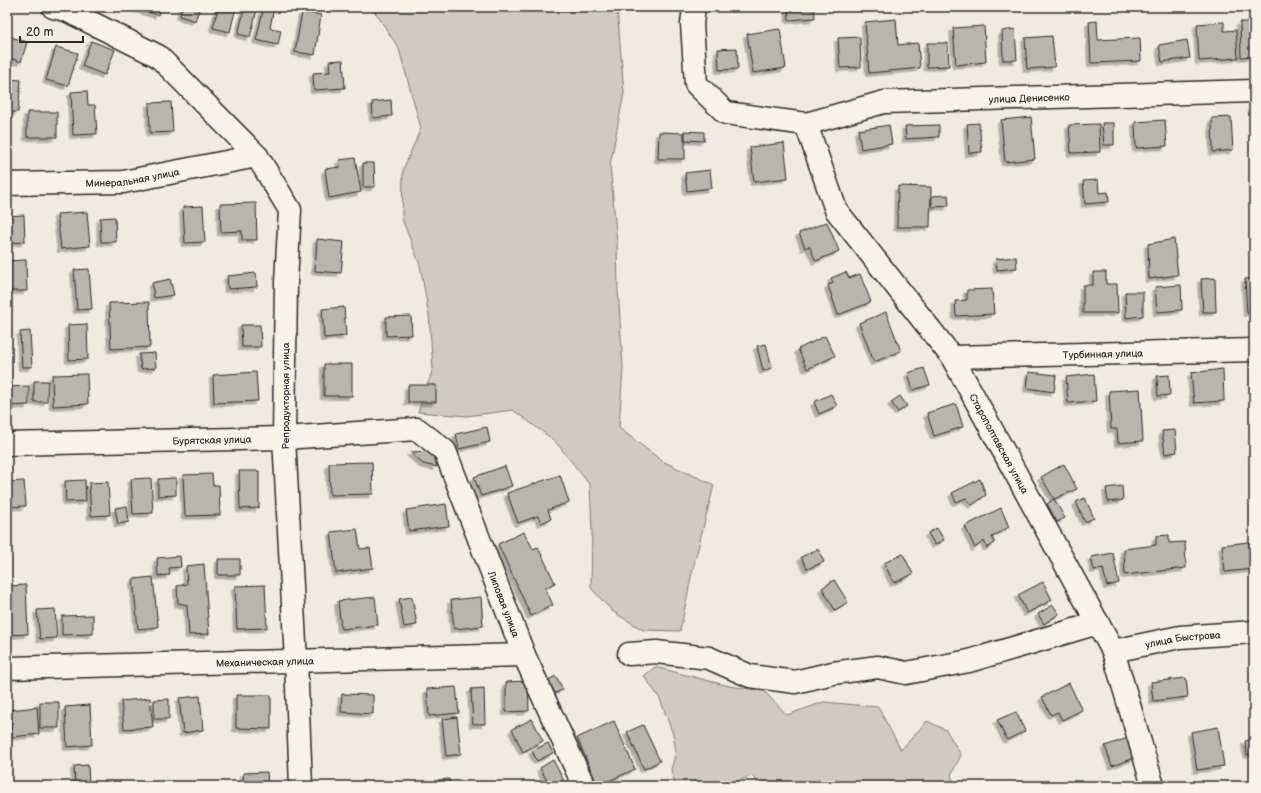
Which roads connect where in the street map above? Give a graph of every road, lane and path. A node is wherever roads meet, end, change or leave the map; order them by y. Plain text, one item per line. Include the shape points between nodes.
1 (694, 7) edge
2 (62, 8) edge
3 (1254, 91) edge
4 (806, 124) junction
5 (258, 156) junction
6 (7, 184) edge
7 (1254, 350) edge
8 (952, 357) junction
9 (418, 429) joint
10 (284, 438) junction
11 (7, 444) edge
12 (1098, 623) junction
13 (1254, 632) edge
14 (1113, 651) junction
15 (629, 654) dead end
16 (524, 655) junction
17 (296, 661) junction
18 (7, 668) edge
19 (301, 786) edge
20 (584, 786) edge
21 (1154, 786) edge

1 - 4 street via 692,24 696,84 726,113
2 - 5 street, Репродукторная улица via 158,56
3 - 4 street, улица Денисенко via 884,102
4 - 8 street, Старополтавская улица via 836,210
5 - 6 street, Минеральная улица via 123,182
5 - 10 street, Репродукторная улица via 290,210 286,282
7 - 8 street, Турбинная улица
8 - 12 street, Старополтавская улица
9 - 10 street, Бурятская улица
9 - 16 street, Липовая улица via 445,451
10 - 11 street, Бурятская улица
10 - 17 street, Репродукторная улица
12 - 14 street, Старополтавская улица
12 - 15 street via 969,661 906,673 878,667 833,673 795,682 750,676 709,658 656,652
13 - 14 street, улица Быстрова via 1180,637
14 - 21 street, Старополтавская улица
16 - 17 street, Механическая улица
16 - 20 street, Липовая улица
17 - 18 street, Механическая улица
17 - 19 street, Репродукторная улица

